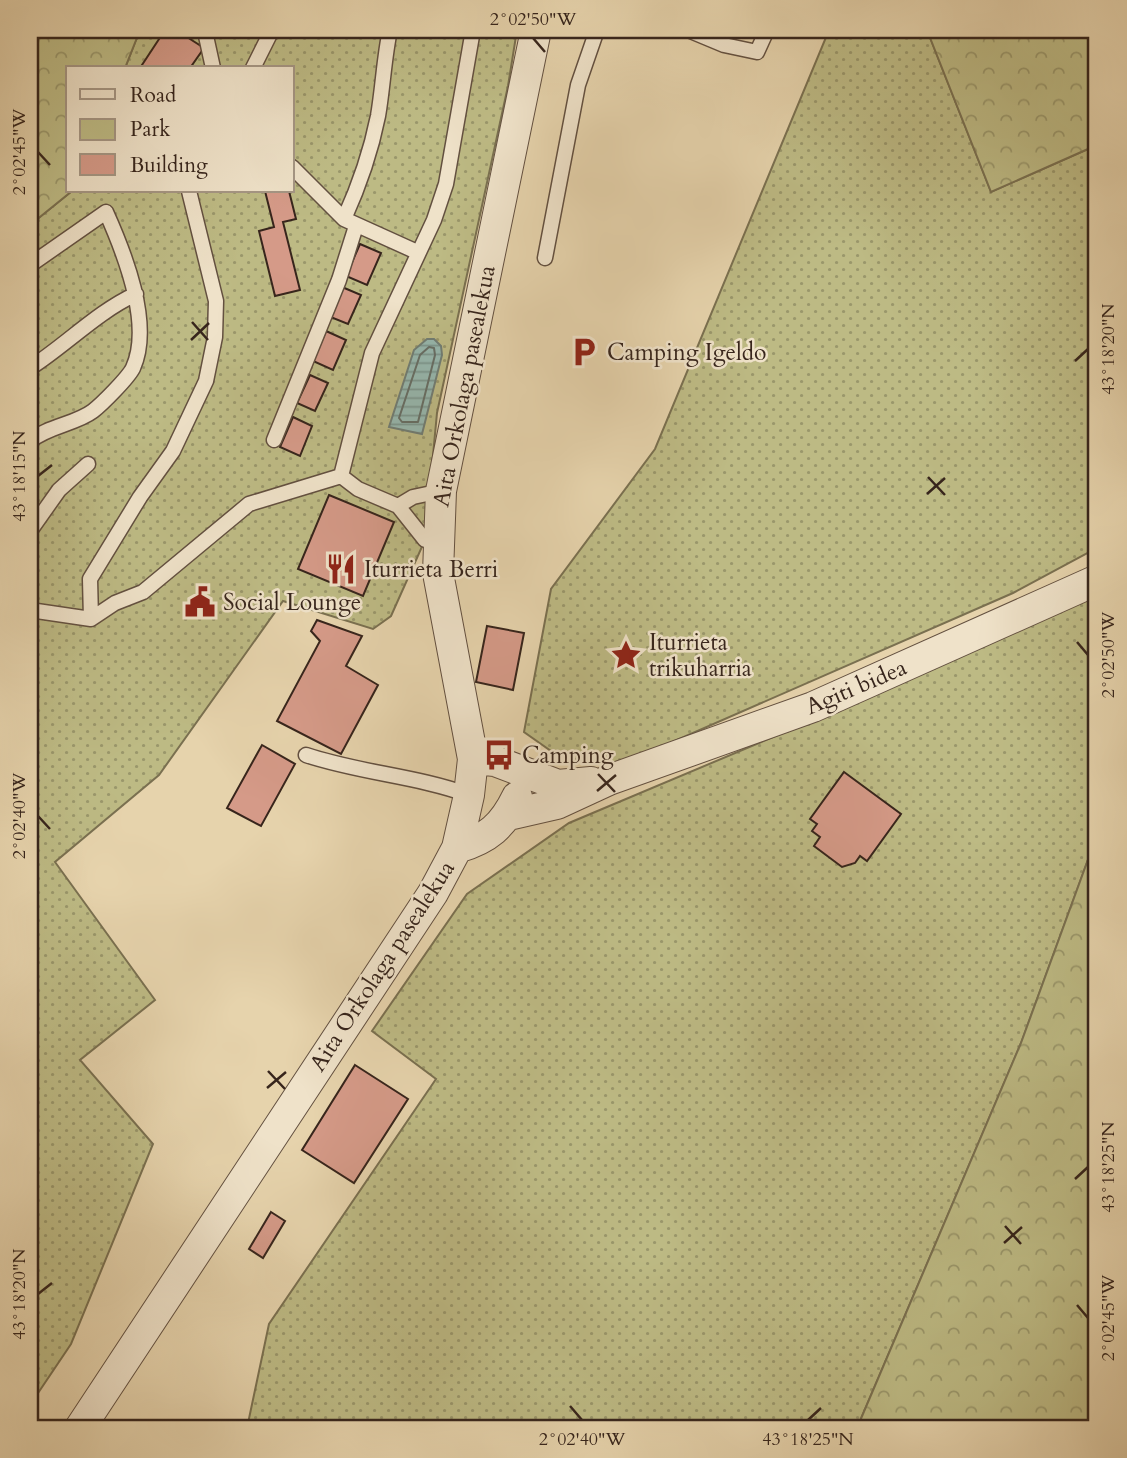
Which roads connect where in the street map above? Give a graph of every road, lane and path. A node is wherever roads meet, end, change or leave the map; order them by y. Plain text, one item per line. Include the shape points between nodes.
1 (208, 30) edge
2 (272, 30) edge
3 (390, 30) edge
4 (473, 30) edge
5 (536, 30) edge
6 (597, 30) edge
7 (688, 30) edge
8 (767, 30) edge
9 (213, 66) edge
10 (254, 66) edge
11 (294, 169) edge
12 (189, 192) edge
13 (350, 222) junction
14 (417, 252) junction
15 (545, 258) dead end
16 (30, 265) edge
17 (136, 294) junction
18 (30, 368) edge
19 (274, 440) dead end
20 (30, 441) edge
21 (88, 464) dead end
22 (341, 476) junction
23 (441, 491) junction
24 (398, 506) junction
25 (30, 531) edge
26 (438, 541) junction
27 (1097, 580) edge
28 (30, 610) edge
29 (91, 619) junction
30 (306, 755) dead end
31 (474, 759) junction
32 (528, 774) junction
33 (608, 780) junction
34 (470, 795) junction
35 (509, 815) junction
36 (457, 848) junction
37 (80, 1428) edge

1 - 9 lane
2 - 10 lane
3 - 13 lane via 378,117
4 - 14 lane via 446,184
5 - 23 street, Aita Orkolaga pasealekua
6 - 15 lane via 578,85
7 - 8 lane via 757,52
11 - 13 lane
12 - 29 lane via 216,301 206,381 173,452 90,579
13 - 14 lane
13 - 19 lane via 339,280
14 - 22 lane via 372,353
16 - 17 lane via 106,212
17 - 18 lane via 113,305
17 - 20 lane via 138,342 133,368 91,413
21 - 25 lane via 59,490
22 - 24 lane via 358,489
22 - 29 lane via 249,504 143,592
23 - 24 lane via 413,497
23 - 26 street, Aita Orkolaga pasealekua
24 - 26 lane via 425,540
26 - 31 street, Aita Orkolaga pasealekua via 446,625
27 - 33 street, Agiti bidea via 813,707
28 - 29 lane
30 - 34 lane via 343,768
31 - 32 street, Agiti bidea via 495,761
31 - 34 street, Aita Orkolaga pasealekua
32 - 33 street, Agiti bidea via 558,785
32 - 35 street
33 - 35 street, Agiti bidea via 557,804
34 - 36 street, Aita Orkolaga pasealekua
35 - 36 street via 482,841
36 - 37 street, Aita Orkolaga pasealekua via 433,893

